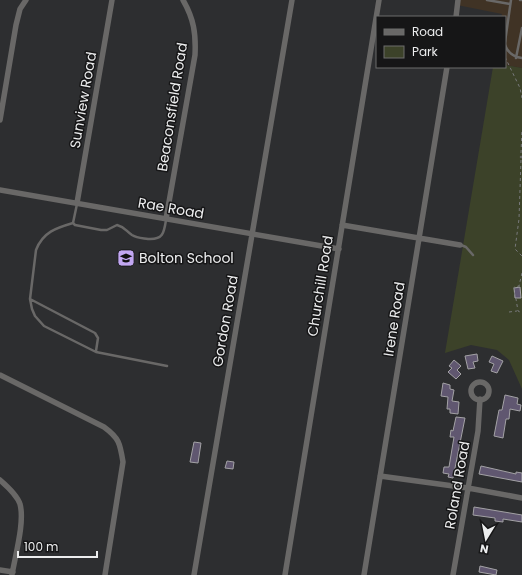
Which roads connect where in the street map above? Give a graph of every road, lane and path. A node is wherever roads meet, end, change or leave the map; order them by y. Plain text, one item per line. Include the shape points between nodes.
1 (26, 0) edge
2 (112, 0) edge
3 (183, 0) edge
4 (292, 0) edge
5 (379, 0) edge
6 (458, 0) edge
7 (487, 0) edge
8 (511, 0) edge
9 (510, 4) junction
10 (376, 16) edge
11 (456, 16) edge
12 (376, 18) edge
13 (522, 28) edge
14 (506, 36) edge
15 (506, 48) edge
16 (516, 58) junction
17 (522, 58) edge
18 (506, 59) edge
19 (447, 68) edge
20 (522, 98) edge
21 (0, 120) edge
22 (522, 129) edge
23 (522, 157) edge
24 (0, 190) edge
25 (77, 203) junction
26 (166, 220) junction
27 (73, 223) junction
28 (342, 224) junction
29 (253, 233) junction
30 (419, 238) junction
31 (460, 245) joint
32 (338, 249) junction
33 (473, 255) dead end
34 (522, 256) edge
35 (522, 273) edge
36 (30, 299) junction
37 (518, 311) junction
38 (509, 312) dead end
39 (522, 313) edge
40 (96, 352) junction
41 (167, 366) dead end
42 (0, 375) edge
43 (480, 399) dead end
44 (380, 476) junction
45 (0, 480) edge
46 (468, 488) junction
47 (522, 498) edge
48 (0, 570) edge
49 (12, 574) edge
50 (104, 575) edge
51 (194, 575) edge
52 (285, 575) edge
53 (364, 575) edge
54 (453, 575) edge

1 - 21 street via 20,9 16,25
2 - 25 street, Sunview Road
3 - 26 street, Beaconsfield Road via 191,13 195,55
4 - 29 street, Gordon Road
5 - 10 street, Churchill Road
6 - 11 street
7 - 9 lane
8 - 9 lane
9 - 14 lane
12 - 28 street, Churchill Road
13 - 16 lane
15 - 16 lane via 507,52
16 - 17 lane
18 - 20 path
19 - 30 street, Irene Road
22 - 23 path
23 - 34 path via 520,219 515,249
24 - 25 street, Rae Road
25 - 26 street, Rae Road
25 - 27 lane
26 - 27 lane via 164,231 160,237 154,239 132,235 117,225 101,230
26 - 29 street, Rae Road
27 - 36 lane via 61,226 43,237 39,243
28 - 30 street
28 - 32 street, Churchill Road
29 - 32 street, Rae Road
29 - 51 street, Gordon Road
30 - 31 street
30 - 44 street, Irene Road
31 - 33 lane via 466,247
32 - 52 street, Churchill Road
35 - 37 path via 519,286 514,287
36 - 40 lane via 35,316 44,326
36 - 40 lane via 95,333 98,338
37 - 38 path
37 - 39 path
40 - 41 lane
42 - 50 street via 103,426 115,435 121,446 123,462
43 - 46 street, Roland Road via 478,432
44 - 46 street
44 - 53 street, Irene Road
45 - 49 street via 20,503 22,516
46 - 47 street
46 - 54 street, Roland Road
48 - 49 street

